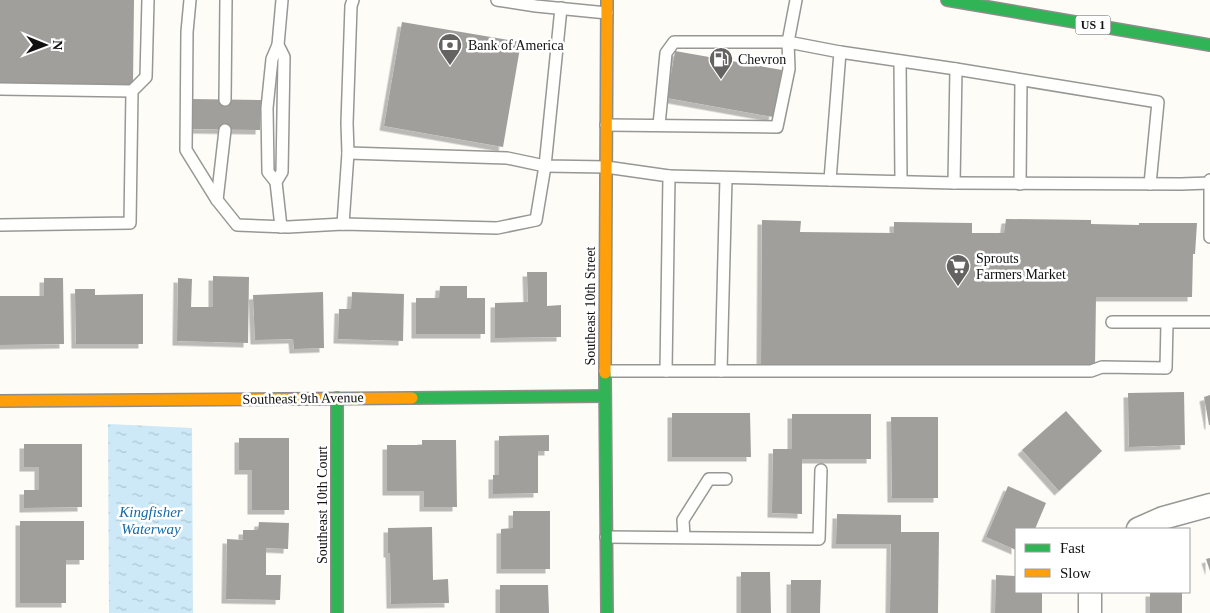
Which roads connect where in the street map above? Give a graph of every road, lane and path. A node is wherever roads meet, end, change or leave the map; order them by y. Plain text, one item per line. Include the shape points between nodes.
1 (148, 0) edge
2 (190, 0) edge
3 (226, 0) edge
4 (282, 0) edge
5 (353, 0) edge
6 (498, 0) edge
7 (606, 0) edge
8 (796, 0) edge
9 (947, 0) edge
10 (561, 8) junction
11 (607, 13) junction
12 (1201, 31) dead end
13 (1164, 37) junction
14 (788, 42) junction
15 (278, 45) junction
16 (1210, 45) edge
17 (840, 52) junction
18 (900, 61) junction
19 (956, 69) junction
20 (1021, 80) junction
21 (0, 89) edge
22 (132, 91) junction
23 (225, 100) dead end
24 (606, 125) junction
25 (660, 125) junction
26 (225, 130) dead end
27 (348, 153) junction
28 (545, 166) junction
29 (606, 167) junction
30 (669, 176) junction
31 (726, 178) junction
32 (830, 180) junction
33 (276, 182) junction
34 (901, 182) junction
35 (1210, 182) edge
36 (954, 183) junction
37 (1020, 184) junction
38 (1150, 184) junction
39 (217, 200) junction
40 (343, 224) junction
41 (0, 225) edge
42 (281, 226) junction
43 (1210, 237) edge
44 (1112, 322) dead end
45 (1210, 322) edge
46 (1167, 323) junction
47 (605, 371) junction
48 (666, 371) junction
49 (721, 371) junction
50 (605, 396) junction
51 (337, 398) junction
52 (0, 401) edge
53 (820, 470) dead end
54 (726, 479) dead end
55 (1210, 505) edge
56 (1140, 528) edge
57 (606, 536) junction
58 (684, 537) junction
59 (1090, 593) edge
60 (337, 613) edge
61 (607, 613) edge
62 (1090, 613) edge

1 - 22 lane via 146,77
2 - 39 lane via 186,150
3 - 23 lane
4 - 15 lane
5 - 27 lane via 350,6
6 - 10 lane
7 - 11 street, Southeast 10th Street
8 - 14 lane
9 - 13 street, US 1
10 - 11 lane
10 - 28 lane
11 - 24 street, Southeast 10th Street
12 - 13 street
13 - 16 street, US 1
14 - 17 lane
14 - 25 lane via 674,42 666,53
14 - 25 lane via 789,69 778,127
15 - 33 lane via 284,58 284,76 282,172
15 - 33 lane via 272,59 266,108 268,172
17 - 18 lane
17 - 32 lane
18 - 19 lane
18 - 34 lane
19 - 20 lane
19 - 36 lane
20 - 37 lane
20 - 38 lane via 1158,102
21 - 22 lane
22 - 41 lane via 130,223
24 - 25 lane
24 - 29 street, Southeast 10th Street
26 - 39 lane
27 - 28 lane via 507,158
27 - 40 lane
28 - 29 lane
28 - 40 lane via 536,220 497,228
29 - 30 lane
29 - 47 street, Southeast 10th Street
30 - 31 lane
30 - 48 lane
31 - 32 lane
31 - 49 lane
32 - 34 lane
33 - 42 lane
34 - 36 lane
35 - 38 lane
35 - 43 lane
36 - 37 lane
37 - 38 lane
39 - 42 lane via 237,225
40 - 42 lane
44 - 46 lane
45 - 46 lane
46 - 49 lane via 1166,368
47 - 48 lane
47 - 50 street, Southeast 10th Street
48 - 49 lane
50 - 51 street, Southeast 9th Avenue
50 - 57 street, Southeast 10th Street
51 - 52 street, Southeast 9th Avenue
51 - 60 street, Southeast 10th Court
53 - 58 lane via 819,538
54 - 58 lane via 709,479 683,520
55 - 56 street
57 - 58 lane
57 - 61 street, Southeast 10th Street
59 - 62 street

